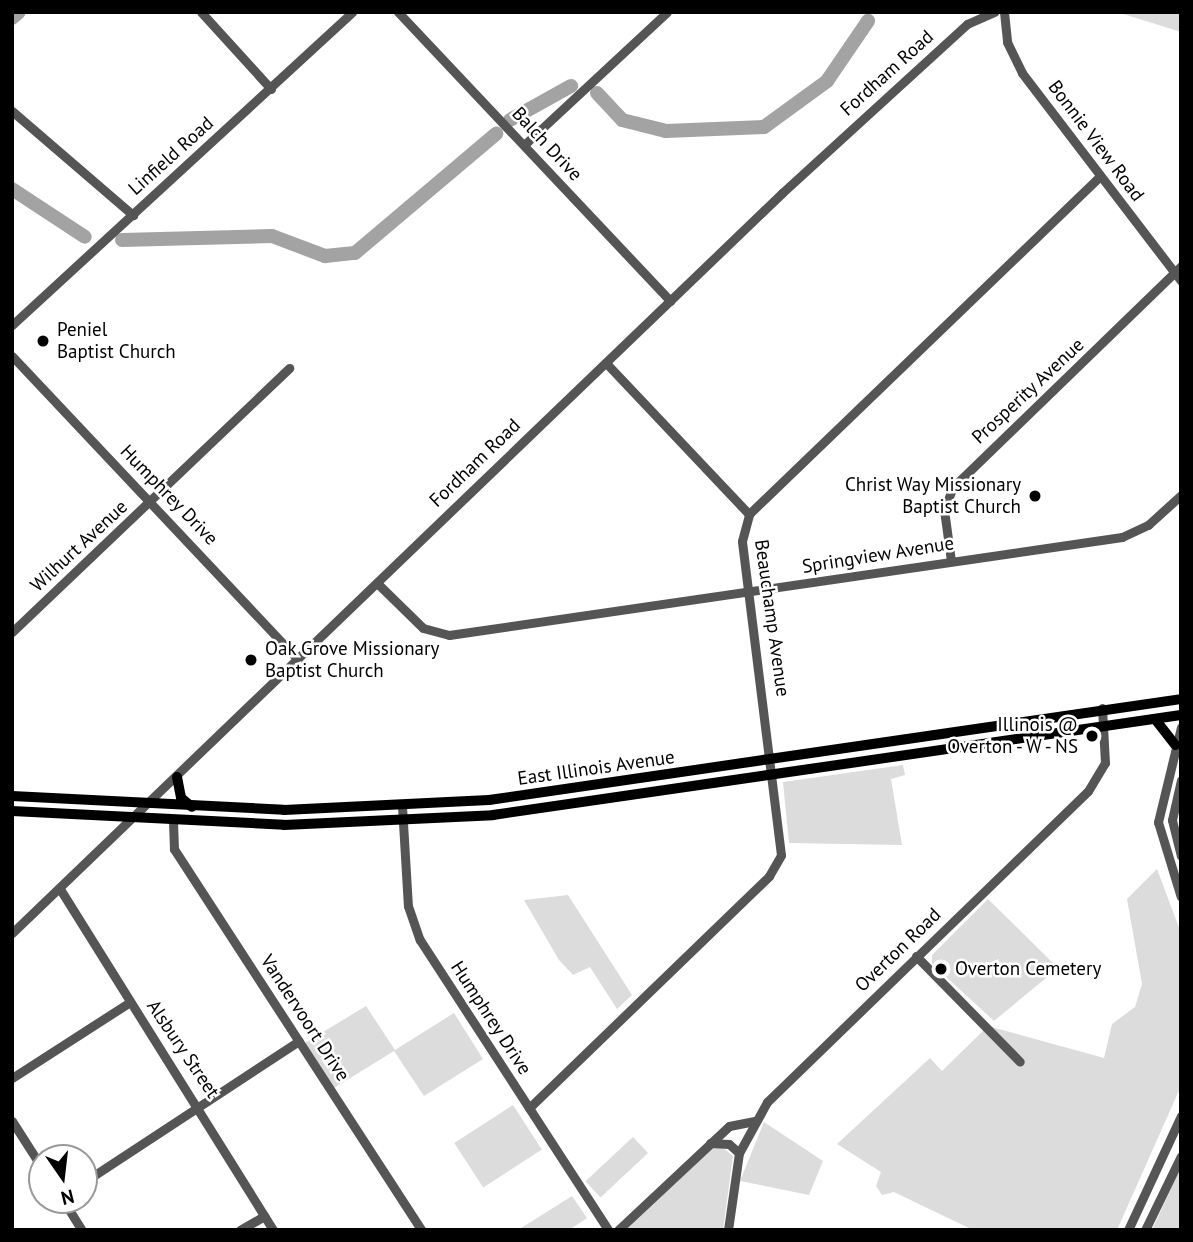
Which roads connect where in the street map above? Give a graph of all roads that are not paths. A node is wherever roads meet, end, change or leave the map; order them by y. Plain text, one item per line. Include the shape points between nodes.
1 (201, 12) edge
2 (352, 12) edge
3 (398, 12) edge
4 (667, 12) edge
5 (976, 12) edge
6 (994, 12) edge
7 (1004, 12) edge
8 (967, 24) junction
9 (271, 89) junction
10 (12, 111) edge
11 (524, 145) junction
12 (1100, 176) junction
13 (133, 215) junction
14 (1179, 274) edge
15 (670, 301) junction
16 (12, 325) edge
17 (12, 356) edge
18 (606, 363) junction
19 (289, 368) dead end
20 (1181, 495) edge
21 (152, 502) junction
22 (749, 514) junction
23 (951, 561) junction
24 (377, 583) junction
25 (748, 592) junction
26 (12, 632) edge
27 (298, 659) junction
28 (1181, 698) edge
29 (1102, 708) junction
30 (1181, 715) edge
31 (1155, 719) junction
32 (1104, 726) junction
33 (1181, 727) edge
34 (1175, 745) junction
35 (774, 759) junction
36 (776, 776) junction
37 (177, 777) junction
38 (1181, 780) edge
39 (12, 796) edge
40 (148, 806) junction
41 (402, 806) junction
42 (192, 807) junction
43 (284, 810) junction
44 (12, 811) edge
45 (135, 818) junction
46 (173, 821) junction
47 (402, 822) junction
48 (284, 825) junction
49 (1173, 837) junction
50 (1160, 840) junction
51 (1181, 856) edge
52 (60, 889) junction
53 (1181, 897) edge
54 (12, 933) edge
55 (916, 956) junction
56 (130, 1002) junction
57 (299, 1041) junction
58 (1020, 1062) dead end
59 (12, 1078) edge
60 (200, 1106) junction
61 (529, 1108) junction
62 (1181, 1116) edge
63 (12, 1121) edge
64 (755, 1121) junction
65 (710, 1143) junction
66 (28, 1146) edge
67 (739, 1153) junction
68 (1181, 1156) edge
69 (98, 1173) edge
70 (72, 1214) edge
71 (264, 1216) junction
72 (82, 1230) edge
73 (240, 1230) edge
74 (273, 1230) edge
75 (421, 1230) edge
76 (607, 1230) edge
77 (618, 1230) edge
78 (728, 1230) edge
79 (1128, 1230) edge
80 (1145, 1230) edge

1 - 9 street
2 - 9 street, Linfield Road
3 - 11 street, Balch Drive
4 - 11 street
5 - 8 street, Fordham Road
6 - 8 street, Fordham Road
7 - 12 street, Bonnie View Road via 1017,65
8 - 15 street, Fordham Road
9 - 13 street, Linfield Road
10 - 13 street
11 - 15 street, Balch Drive
12 - 14 street, Bonnie View Road
12 - 22 street, Beauchamp Avenue
13 - 16 street, Linfield Road
14 - 23 street, Prosperity Avenue via 953,487 944,510
15 - 18 street, Fordham Road
17 - 21 street, Humphrey Drive
18 - 22 street
18 - 24 street, Fordham Road
19 - 21 street, Wilhurt Avenue
20 - 23 street, Springview Avenue via 1148,525 1122,537
21 - 26 street, Wilhurt Avenue
21 - 27 street, Humphrey Drive
22 - 25 street, Beauchamp Avenue via 743,541
23 - 25 street, Springview Avenue
24 - 25 street, Springview Avenue via 423,628 449,635
24 - 27 street, Fordham Road
25 - 35 street, Beauchamp Avenue
27 - 37 street, Fordham Road
28 - 29 main road, East Illinois Avenue
29 - 32 street, Overton Road
29 - 35 main road, East Illinois Avenue
30 - 31 main road, East Illinois Avenue
31 - 32 main road, East Illinois Avenue
31 - 34 main road
32 - 36 main road, East Illinois Avenue
32 - 55 street, Overton Road via 1105,763 1088,791
33 - 34 street
34 - 50 street via 1159,812
35 - 36 street, Beauchamp Avenue
35 - 41 main road, East Illinois Avenue
36 - 47 main road, East Illinois Avenue
36 - 61 street, Beauchamp Avenue via 783,847 769,876
37 - 40 street, Fordham Road
37 - 42 main road via 181,798
38 - 49 street
39 - 40 main road, East Illinois Avenue
40 - 42 main road, East Illinois Avenue
40 - 45 street, Fordham Road
41 - 43 main road, East Illinois Avenue
41 - 47 street, Humphrey Drive
42 - 43 main road, East Illinois Avenue
43 - 48 main road
44 - 45 main road, East Illinois Avenue
45 - 46 main road, East Illinois Avenue
45 - 52 street, Fordham Road
46 - 48 main road, East Illinois Avenue
46 - 57 street, Vandervoort Drive via 174,849
47 - 48 main road, East Illinois Avenue
47 - 61 street, Humphrey Drive via 412,924
49 - 50 street
49 - 51 street
50 - 53 street
52 - 54 street, Fordham Road
52 - 56 street, Alsbury Street
55 - 58 street
55 - 64 street, Overton Road via 779,1088
56 - 59 street
56 - 60 street, Alsbury Street
57 - 60 street
57 - 75 street, Vandervoort Drive
60 - 69 street
60 - 71 street, Alsbury Street
61 - 76 street, Humphrey Drive
62 - 79 street
63 - 66 street
64 - 65 street via 736,1122
64 - 67 street, Overton Road
65 - 67 street via 729,1144
65 - 77 street
67 - 78 street, Overton Road
68 - 80 street
70 - 72 street
71 - 73 street
71 - 74 street, Alsbury Street

